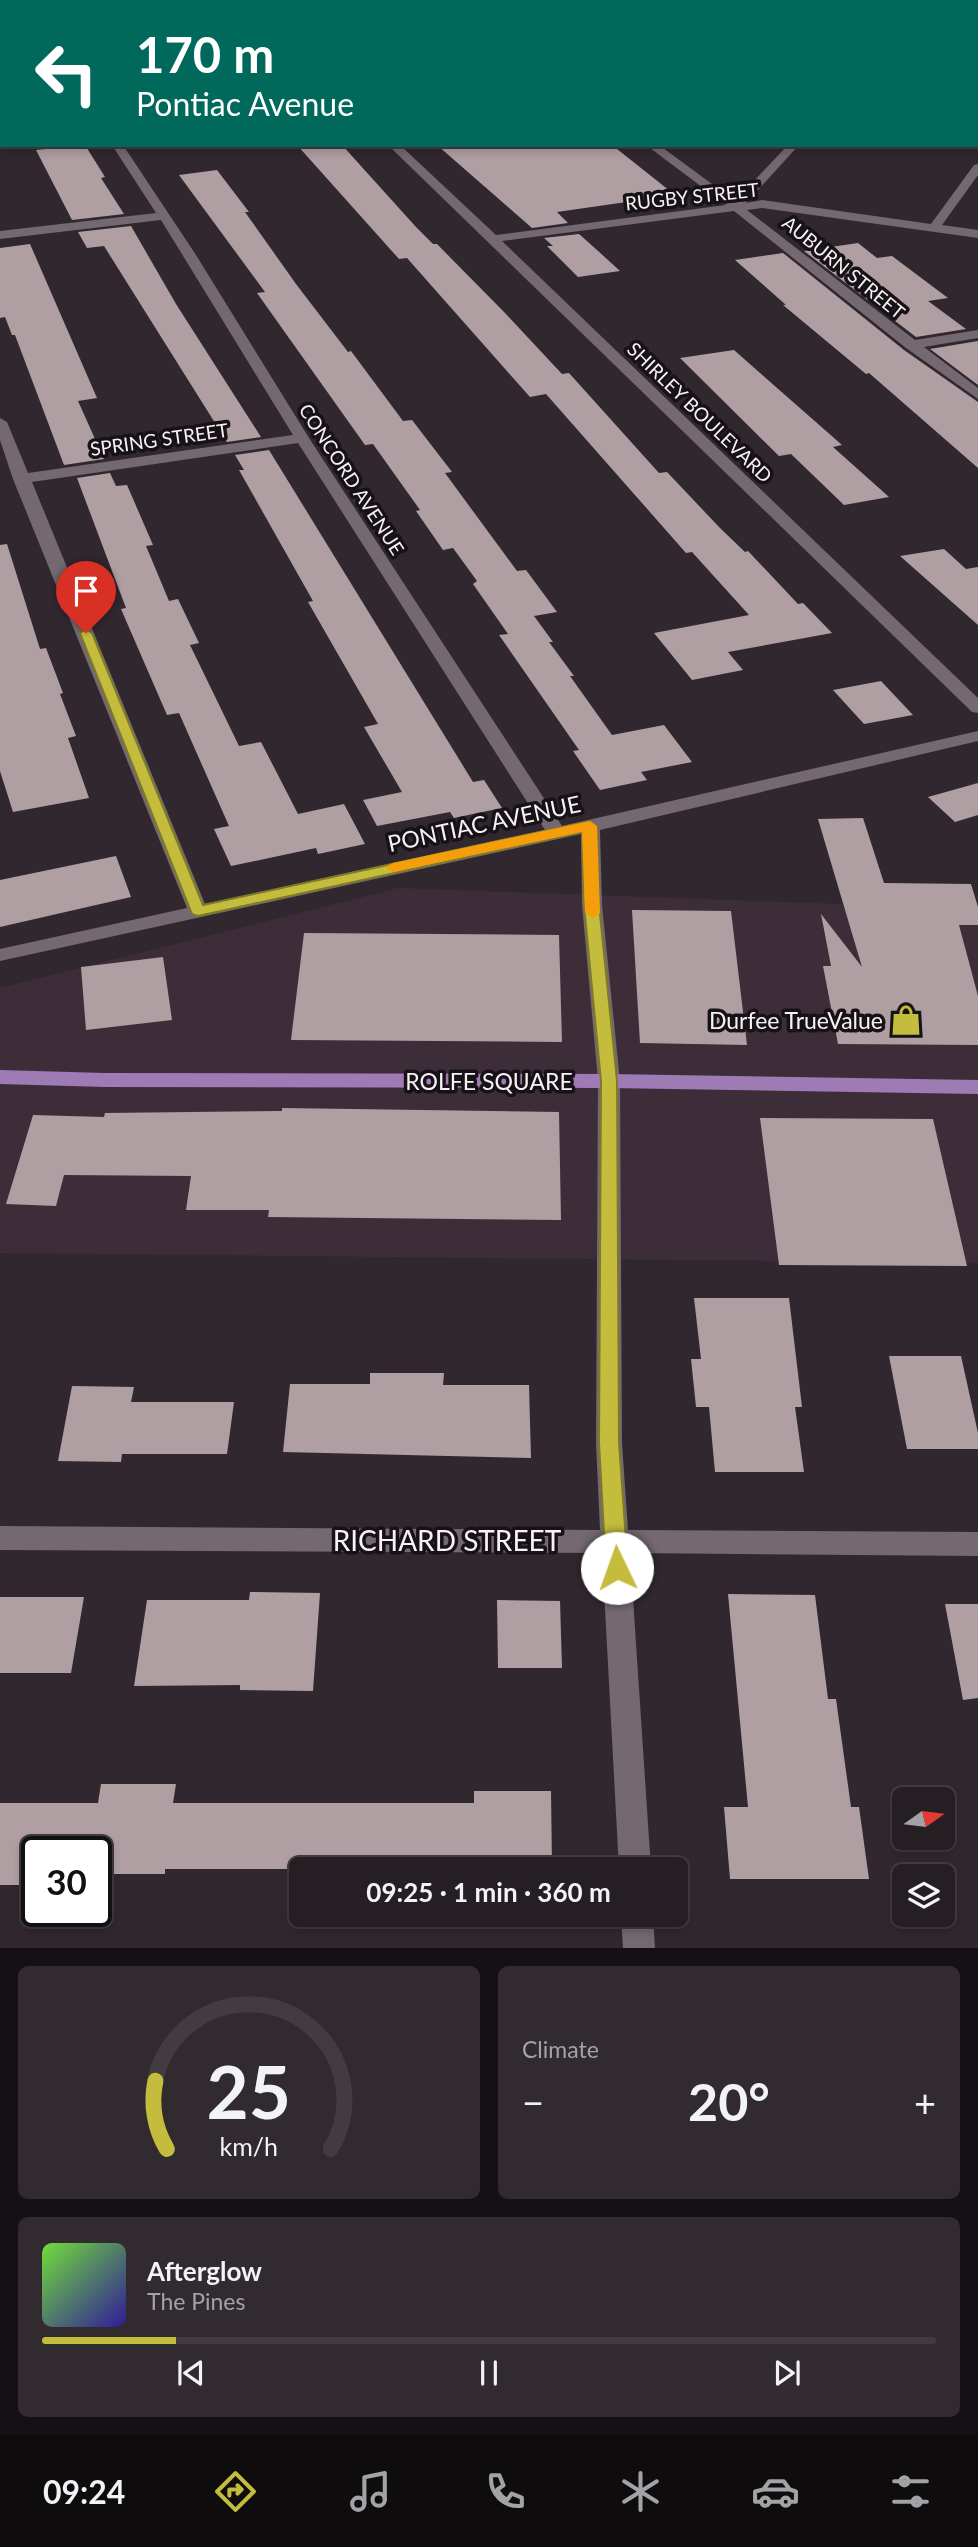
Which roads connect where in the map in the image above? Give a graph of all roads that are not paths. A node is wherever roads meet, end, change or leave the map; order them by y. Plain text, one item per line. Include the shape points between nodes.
1 (118, 147) edge
2 (395, 147) edge
3 (655, 147) edge
4 (792, 147) edge
5 (978, 167) edge
6 (737, 205) junction
7 (163, 216) junction
8 (935, 227) junction
9 (978, 234) edge
10 (0, 235) edge
11 (493, 239) junction
12 (978, 334) edge
13 (911, 345) junction
14 (978, 395) edge
15 (0, 422) edge
16 (302, 438) junction
17 (21, 479) junction
18 (978, 708) edge
19 (978, 736) edge
20 (590, 826) junction
21 (557, 833) junction
22 (198, 911) junction
23 (0, 955) edge
24 (0, 1077) edge
25 (609, 1081) junction
26 (978, 1087) edge
27 (0, 1538) edge
28 (615, 1540) junction
29 (978, 1544) edge
30 (634, 1857) edge
31 (638, 1927) edge
32 (639, 1948) edge

1 - 7 street, CONCORD AVENUE
2 - 11 street, SHIRLEY BOULEVARD
3 - 6 street, AUBURN STREET
4 - 6 street
5 - 8 street
6 - 8 street, RUGBY STREET via 762,204
6 - 11 street, RUGBY STREET
6 - 13 street, AUBURN STREET
7 - 10 street
7 - 16 street, CONCORD AVENUE
8 - 9 street, RUGBY STREET
11 - 18 street, SHIRLEY BOULEVARD
12 - 13 street
13 - 14 street, AUBURN STREET
15 - 17 street
16 - 17 street, SPRING STREET
16 - 21 street, CONCORD AVENUE
17 - 22 street
19 - 20 street, PONTIAC AVENUE
20 - 21 street, PONTIAC AVENUE
20 - 25 street via 592,905
21 - 22 street, PONTIAC AVENUE
22 - 23 street, PONTIAC AVENUE
24 - 25 main road, ROLFE SQUARE
25 - 26 main road, ROLFE SQUARE
25 - 28 street via 609,1443
27 - 28 street, RICHARD STREET
28 - 29 street, RICHARD STREET
28 - 30 street
31 - 32 street

